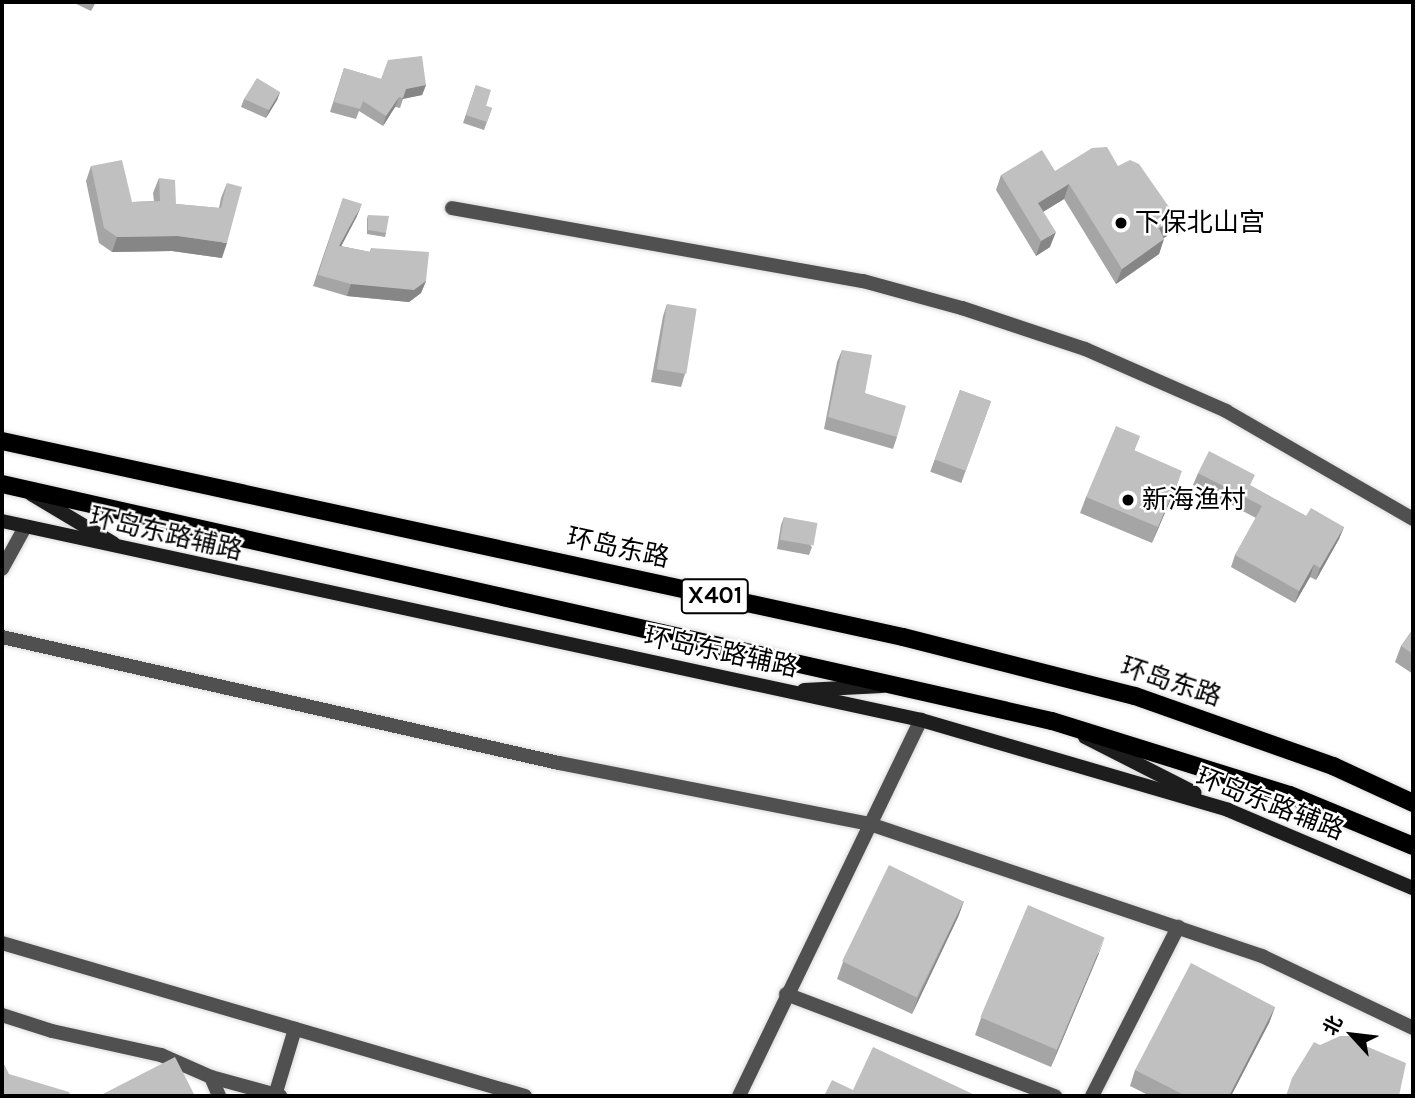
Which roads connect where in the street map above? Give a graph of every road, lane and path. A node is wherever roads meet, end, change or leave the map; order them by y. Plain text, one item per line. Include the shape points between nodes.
1 (452, 208) dead end
2 (2, 441) edge
3 (2, 484) edge
4 (30, 493) junction
5 (1413, 519) edge
6 (2, 521) edge
7 (24, 529) junction
8 (121, 548) junction
9 (2, 569) edge
10 (2, 637) edge
11 (899, 686) junction
12 (786, 691) junction
13 (921, 720) junction
14 (1052, 721) junction
15 (1413, 803) edge
16 (1228, 810) junction
17 (870, 824) junction
18 (1413, 846) edge
19 (1413, 888) edge
20 (1178, 927) junction
21 (2, 943) edge
22 (786, 994) junction
23 (2, 1014) edge
24 (1413, 1028) edge
25 (295, 1029) junction
26 (211, 1077) junction
27 (494, 1092) edge
28 (278, 1094) edge
29 (219, 1096) edge
30 (525, 1096) edge
31 (738, 1096) edge
32 (1055, 1096) edge
33 (1093, 1096) edge

1 - 5 street via 863,281 962,308 1085,349 1226,411
2 - 15 main road, 环岛东路 / X401 via 903,637 1110,689 1333,765
3 - 4 main road, X401
4 - 8 street
4 - 11 main road, X401
6 - 7 street, 环岛东路辅路
7 - 8 street, 环岛东路辅路
7 - 9 street
8 - 12 street, 环岛东路辅路
10 - 17 street via 559,763
11 - 12 street
11 - 14 main road, X401
12 - 13 street, 环岛东路辅路
13 - 16 street, 环岛东路辅路
13 - 17 street
14 - 16 street
14 - 18 main road, X401 via 1290,795
16 - 19 street, 环岛东路辅路
17 - 20 street
17 - 22 street
20 - 24 street via 1262,956
20 - 33 street
21 - 25 street
22 - 31 street
22 - 32 street
23 - 26 street via 52,1031 161,1055
25 - 27 street
25 - 28 street
26 - 28 street
26 - 29 street
27 - 30 street

